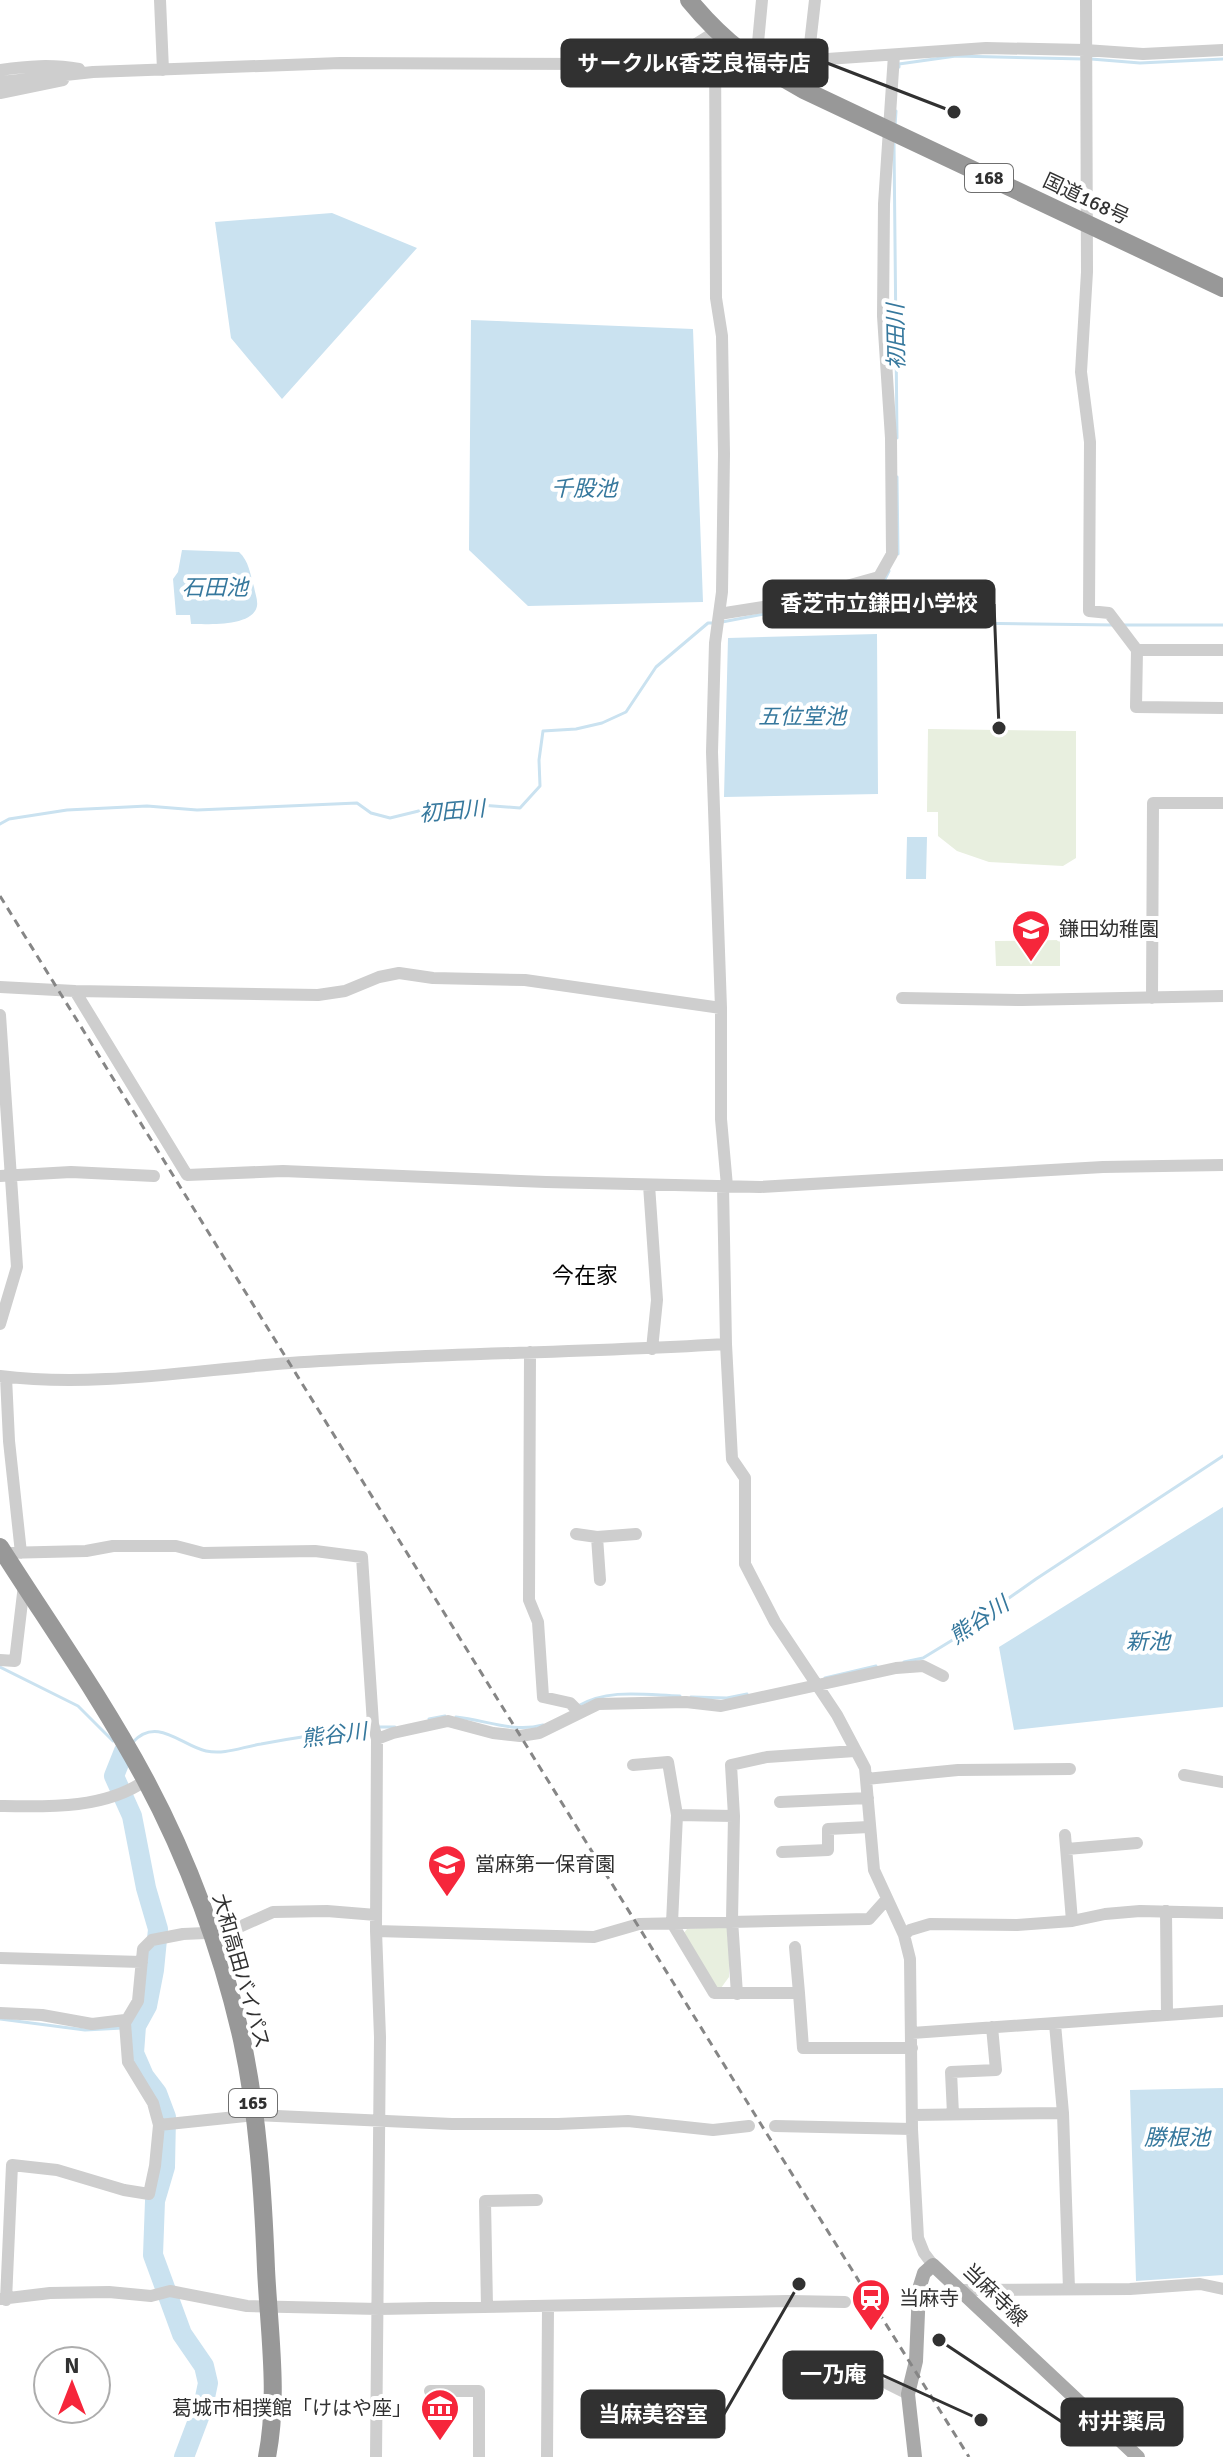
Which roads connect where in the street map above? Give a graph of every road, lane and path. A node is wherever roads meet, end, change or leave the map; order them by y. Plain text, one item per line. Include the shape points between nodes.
1 (160, 0) edge
2 (689, 0) edge
3 (762, 0) edge
4 (815, 0) edge
5 (1086, 0) edge
6 (715, 32) junction
7 (1223, 50) edge
8 (894, 55) junction
9 (1086, 56) junction
10 (808, 62) junction
11 (756, 64) junction
12 (0, 70) edge
13 (163, 70) junction
14 (93, 72) junction
15 (0, 82) edge
16 (0, 93) edge
17 (890, 131) junction
18 (1086, 223) junction
19 (1223, 288) edge
20 (718, 619) junction
21 (1137, 650) junction
22 (1223, 650) edge
23 (1223, 708) edge
24 (1223, 803) edge
25 (0, 987) edge
26 (75, 991) junction
27 (1223, 996) edge
28 (902, 998) dead end
29 (1152, 998) junction
30 (721, 1008) junction
31 (0, 1015) edge
32 (1223, 1165) edge
33 (5, 1175) edge
34 (154, 1176) dead end
35 (649, 1185) junction
36 (725, 1186) junction
37 (0, 1324) edge
38 (726, 1344) junction
39 (652, 1349) junction
40 (530, 1352) junction
41 (3, 1377) edge
42 (576, 1534) dead end
43 (636, 1534) dead end
44 (597, 1537) junction
45 (8, 1551) edge
46 (600, 1580) dead end
47 (24, 1585) junction
48 (0, 1660) edge
49 (943, 1676) dead end
50 (818, 1684) junction
51 (575, 1707) junction
52 (377, 1739) junction
53 (855, 1751) junction
54 (633, 1765) dead end
55 (1070, 1769) dead end
56 (1184, 1775) dead end
57 (139, 1779) junction
58 (866, 1779) junction
59 (1223, 1782) edge
60 (868, 1798) junction
61 (780, 1802) dead end
62 (0, 1806) edge
63 (677, 1815) junction
64 (734, 1816) junction
65 (869, 1827) junction
66 (1065, 1835) dead end
67 (1137, 1843) dead end
68 (1067, 1849) junction
69 (782, 1852) dead end
70 (886, 1900) junction
71 (1166, 1911) junction
72 (1223, 1913) edge
73 (376, 1915) junction
74 (732, 1920) junction
75 (1072, 1921) junction
76 (672, 1923) junction
77 (376, 1931) junction
78 (211, 1933) junction
79 (904, 1935) junction
80 (795, 1947) dead end
81 (0, 1958) edge
82 (142, 1962) junction
83 (799, 1993) junction
84 (737, 1994) junction
85 (1223, 2011) edge
86 (0, 2013) edge
87 (1167, 2015) junction
88 (1055, 2024) junction
89 (125, 2025) junction
90 (992, 2027) junction
91 (912, 2033) junction
92 (912, 2048) junction
93 (1063, 2113) junction
94 (953, 2114) junction
95 (255, 2115) junction
96 (379, 2121) junction
97 (912, 2122) junction
98 (164, 2124) junction
99 (749, 2126) dead end
100 (775, 2126) dead end
101 (537, 2200) dead end
102 (933, 2265) junction
103 (1069, 2289) junction
104 (1223, 2289) edge
105 (960, 2290) junction
106 (3, 2300) edge
107 (845, 2302) dead end
108 (548, 2306) junction
109 (268, 2307) junction
110 (487, 2307) junction
111 (379, 2309) junction
112 (888, 2384) dead end
113 (430, 2391) dead end
114 (908, 2394) junction
115 (267, 2457) edge
116 (376, 2457) edge
117 (479, 2457) edge
118 (547, 2457) edge
119 (915, 2457) edge
120 (1138, 2457) edge

1 - 13 street
2 - 6 highway, 国道168号 / 168
3 - 11 street
4 - 10 street
5 - 9 street
6 - 11 highway, 国道168号 / 168
6 - 13 street via 688,49 600,64 340,63
6 - 20 street via 716,298 722,336 724,454
7 - 9 street
8 - 9 street via 986,48
8 - 10 street
8 - 17 street
9 - 18 street
10 - 11 street
11 - 17 highway, 国道168号 / 168
12 - 14 street via 60,66
13 - 14 street
14 - 15 street
14 - 16 street
17 - 18 highway, 国道168号 / 168
17 - 20 street via 883,316 892,554 879,577
18 - 19 highway, 国道168号 / 168
18 - 21 street via 1081,372 1090,442 1089,611 1109,613
20 - 30 street via 712,752
21 - 22 street
21 - 23 street via 1136,707
24 - 29 street via 1153,803
25 - 26 street
26 - 30 street via 318,995 399,973 525,980
26 - 35 street via 187,1175 283,1171
27 - 29 street
28 - 29 street
30 - 36 street
31 - 33 street
32 - 36 street
33 - 34 street
33 - 37 street via 17,1267
35 - 36 street
35 - 39 street via 657,1300
36 - 38 street
38 - 39 street
38 - 50 street via 732,1459 745,1478 745,1564 775,1622
39 - 40 street
40 - 41 street via 290,1363 102,1379
40 - 51 street via 529,1600 538,1622 543,1697
41 - 45 street via 9,1441
42 - 44 street
43 - 44 street
44 - 46 street
45 - 47 highway, 大和高田バイパス / 165
45 - 52 street via 176,1546 203,1553 315,1551 362,1557
47 - 48 street via 15,1661
47 - 57 highway, 大和高田バイパス / 165 via 122,1738
49 - 50 street via 923,1666
50 - 51 street via 721,1706 686,1702
50 - 53 street
51 - 52 street via 548,1729 520,1736 448,1721
52 - 73 street
53 - 58 street
53 - 64 street via 731,1765
54 - 63 street via 668,1762
55 - 58 street via 958,1770
56 - 59 street
57 - 62 street via 90,1802
57 - 78 highway, 大和高田バイパス / 165 via 183,1860
58 - 60 street
60 - 61 street
60 - 65 street
63 - 64 street
63 - 76 street
64 - 74 street
65 - 69 street via 828,1829 828,1850
65 - 70 street via 874,1870
66 - 68 street
67 - 68 street
68 - 75 street
70 - 74 street via 869,1919
70 - 79 street
71 - 72 street
71 - 75 street
71 - 87 street
73 - 77 street
73 - 78 street via 273,1912 228,1932
74 - 76 street
74 - 84 street
75 - 79 street via 930,1924
76 - 77 street via 639,1924 594,1937
76 - 84 street via 714,1993
77 - 96 street
78 - 82 street via 152,1940 143,1949
78 - 95 highway, 大和高田バイパス / 165 via 242,2039
79 - 91 street via 910,1959
80 - 83 street
81 - 82 street
82 - 89 street via 138,2001
83 - 84 street
83 - 92 street via 803,2048
85 - 87 street
86 - 89 street
87 - 88 street
88 - 90 street
88 - 93 street
89 - 98 street via 128,2062
90 - 91 street
90 - 94 street via 996,2070 951,2072
91 - 92 street
92 - 97 street
93 - 94 street
93 - 103 street
94 - 97 street
95 - 96 street
95 - 98 street
95 - 109 highway, 大和高田バイパス / 165
96 - 99 street via 628,2121 713,2130
96 - 111 street
97 - 100 street
97 - 102 street via 918,2238
98 - 106 street via 149,2194 57,2170 12,2165
101 - 110 street via 485,2201
102 - 105 main road, 当麻寺線
102 - 114 main road, 当麻寺線 via 919,2289 916,2361
103 - 104 street via 1200,2284
103 - 105 street
105 - 120 main road, 当麻寺線
106 - 109 street via 50,2293 166,2292
107 - 108 street
108 - 110 street
108 - 118 street
109 - 111 street
109 - 115 highway, 大和高田バイパス / 165 via 273,2377
110 - 111 street
111 - 116 street
112 - 114 street
113 - 117 street via 479,2391
114 - 119 main road, 当麻寺線

